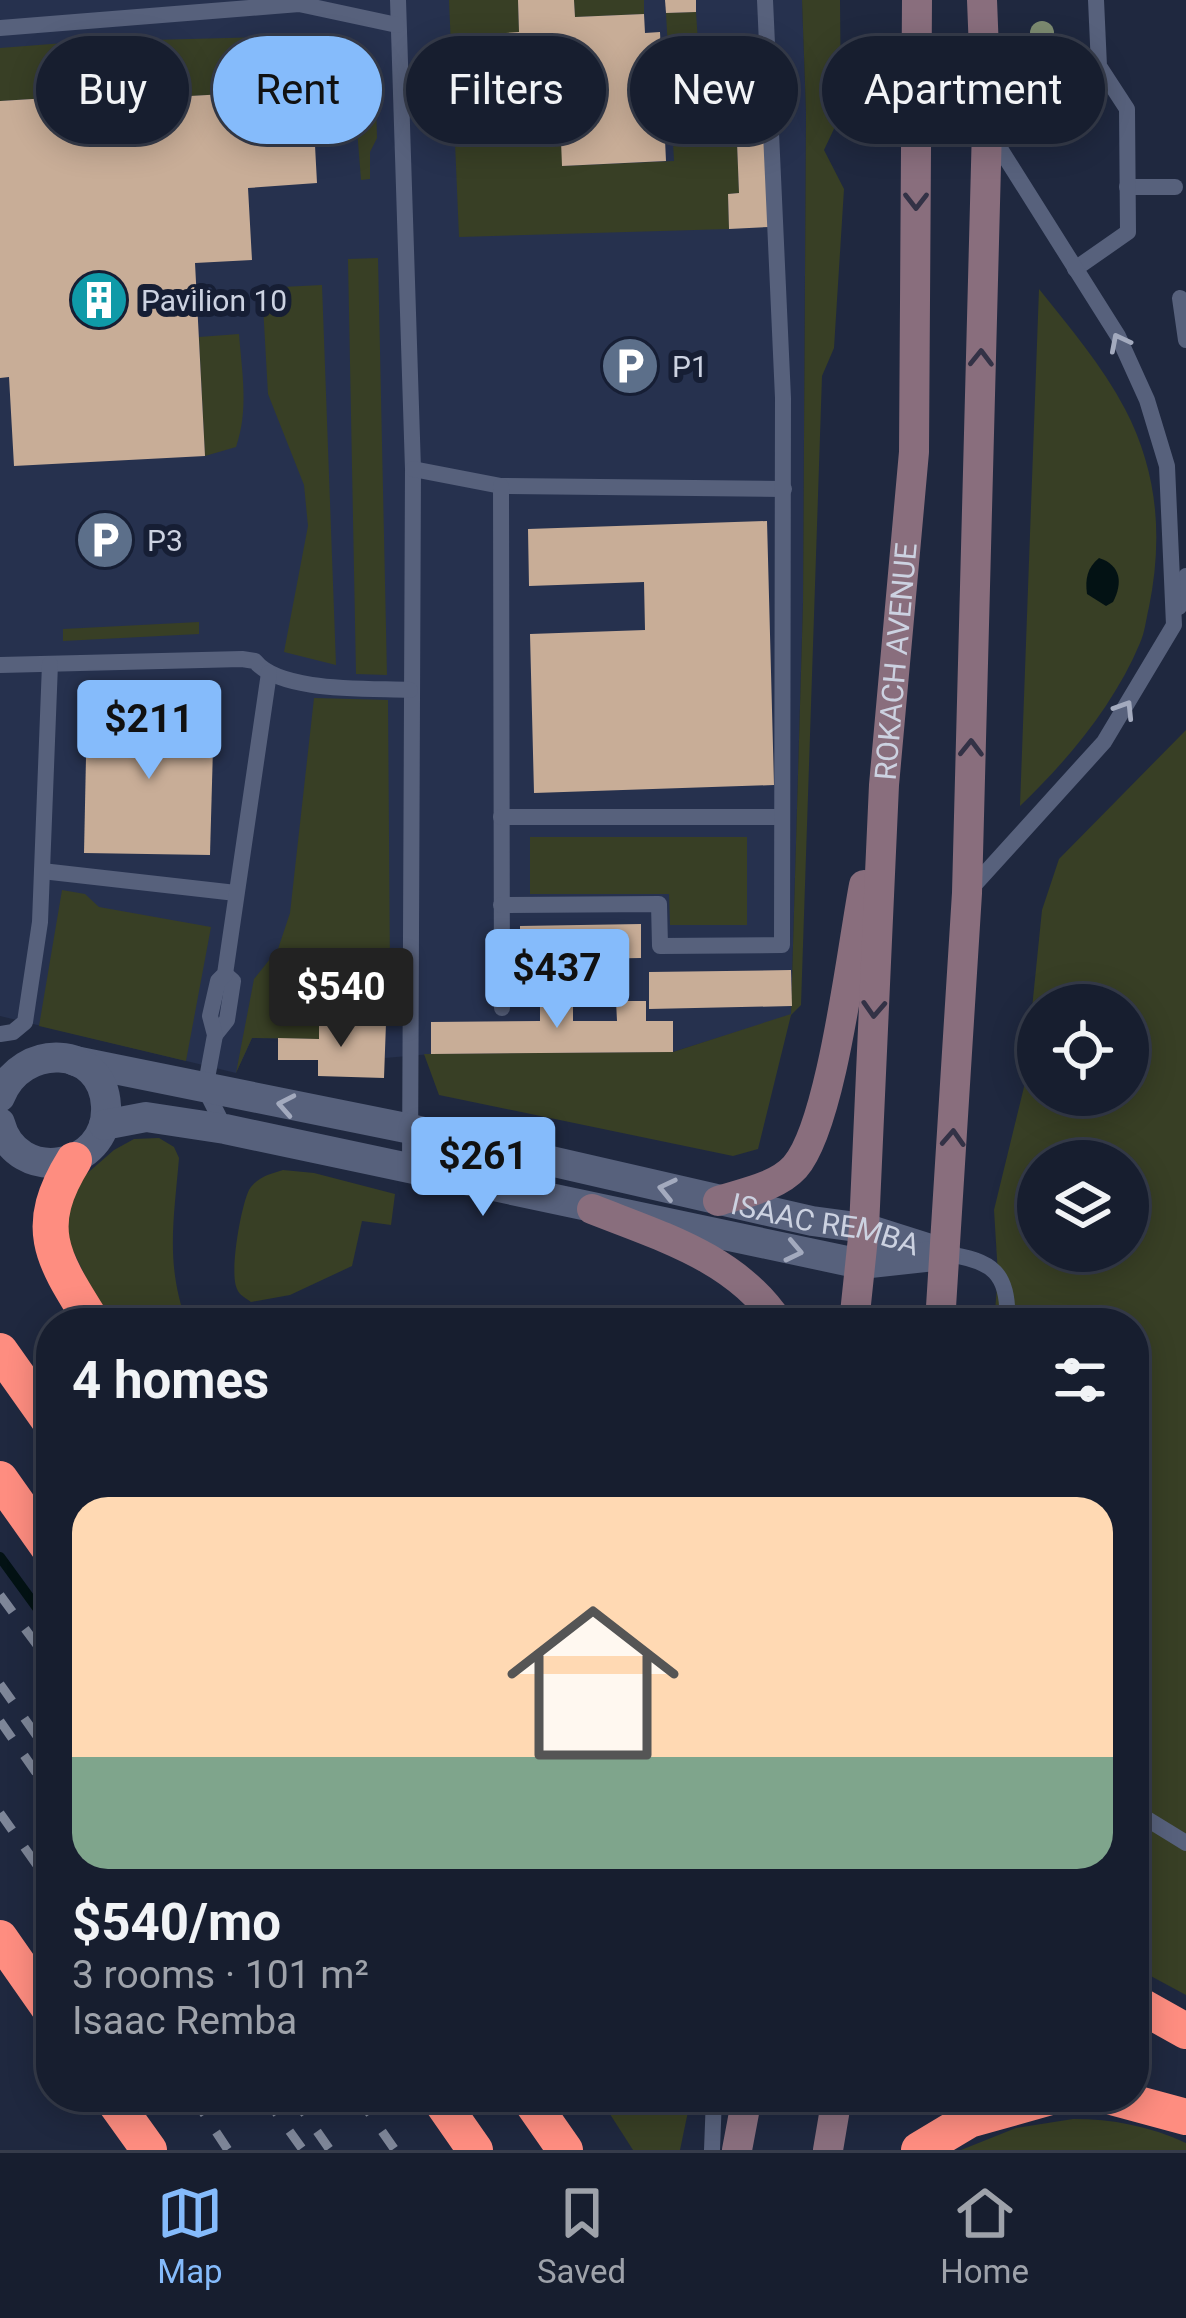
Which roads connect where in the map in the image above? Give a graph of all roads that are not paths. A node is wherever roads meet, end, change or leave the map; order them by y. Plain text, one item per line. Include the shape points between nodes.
1 (398, 0) edge
2 (765, 0) edge
3 (917, 0) edge
4 (982, 0) edge
5 (1096, 0) edge
6 (299, 2) edge
7 (398, 25) junction
8 (0, 28) edge
9 (983, 36) edge
10 (987, 144) edge
11 (998, 144) edge
12 (1127, 187) junction
13 (1175, 187) dead end
14 (1076, 269) junction
15 (1180, 298) dead end
16 (1186, 340) edge
17 (413, 469) junction
18 (501, 486) junction
19 (784, 489) junction
20 (1186, 576) edge
21 (1174, 625) junction
22 (50, 664) junction
23 (0, 665) edge
24 (269, 673) junction
25 (410, 690) junction
26 (884, 784) junction
27 (501, 817) junction
28 (781, 818) junction
29 (42, 871) junction
30 (967, 892) junction
31 (236, 893) junction
32 (501, 905) junction
33 (502, 1008) dead end
34 (0, 1034) edge
35 (75, 1061) junction
36 (5, 1077) edge
37 (219, 1092) junction
38 (0, 1123) edge
39 (104, 1125) junction
40 (225, 1129) junction
41 (411, 1129) junction
42 (74, 1160) junction
43 (410, 1169) junction
44 (718, 1201) junction
45 (592, 1209) junction
46 (864, 1228) junction
47 (946, 1255) junction
48 (861, 1264) junction
49 (84, 1308) edge
50 (766, 1308) edge
51 (856, 1308) edge
52 (941, 1308) edge
53 (1006, 1308) edge
54 (0, 1352) edge
55 (36, 1403) edge
56 (0, 1479) edge
57 (36, 1530) edge
58 (1149, 1820) edge
59 (1186, 1843) edge
60 (0, 1938) edge
61 (36, 1990) edge
62 (1149, 2013) edge
63 (1186, 2031) edge
64 (1149, 2089) edge
65 (1186, 2103) edge
66 (1149, 2107) edge
67 (122, 2112) edge
68 (448, 2112) edge
69 (541, 2112) edge
70 (713, 2112) edge
71 (744, 2112) edge
72 (834, 2112) edge
73 (998, 2112) edge
74 (1186, 2117) edge
75 (559, 2141) edge
76 (149, 2150) edge
77 (475, 2150) edge
78 (712, 2150) edge
79 (737, 2150) edge
80 (828, 2150) edge
81 (919, 2150) edge

1 - 7 lane
2 - 19 lane
3 -> 26 main road, ROKACH AVENUE via 914,452
4 - 9 main road
5 - 12 lane via 1099,66 1126,109
6 - 7 lane
6 - 8 lane
7 - 17 lane
30 -> 10 main road
11 - 14 lane
12 - 13 lane
12 - 14 lane via 1128,232
21 -> 14 lane via 1166,466 1118,336
15 - 16 lane
17 - 18 lane
17 - 25 lane
18 - 19 lane
18 - 27 lane
19 - 28 lane
20 - 21 lane
30 -> 21 lane via 1104,742
22 - 23 lane
22 - 24 lane via 242,658
22 - 29 lane
24 - 25 lane via 331,688
24 - 31 lane
25 - 41 lane
26 - 44 main road via 835,1053 812,1134 790,1172
26 -> 46 main road, ROKACH AVENUE
27 - 28 lane
27 - 32 lane
28 - 32 lane via 782,945 660,946 659,904
29 - 31 lane
29 - 34 lane via 25,1022
47 -> 30 main road
31 - 37 lane via 210,1016
32 - 33 lane
35 - 36 street via 44,1057
35 - 37 street, ISAAC REMBA
35 - 39 street via 104,1095
37 - 40 lane
37 - 40 lane
41 -> 37 street, ISAAC REMBA
38 - 42 street via 26,1158
39 - 40 street, ISAAC REMBA via 146,1117
39 - 42 street
40 - 43 street, ISAAC REMBA
41 - 43 lane
44 -> 41 street, ISAAC REMBA
42 - 49 highway via 52,1199 50,1236
43 - 45 street, ISAAC REMBA
44 - 46 street, ISAAC REMBA
45 -> 48 street, ISAAC REMBA
45 - 50 main road via 716,1262
46 - 47 street, ISAAC REMBA
46 - 48 main road, ROKACH AVENUE
47 - 48 street, ISAAC REMBA
47 - 52 main road
47 - 53 lane via 990,1265
48 - 51 main road, ROKACH AVENUE
54 - 55 highway
56 - 57 highway
58 - 59 lane
60 - 61 highway
62 - 63 highway
64 - 65 highway
66 - 74 highway
67 - 76 highway
68 - 77 highway
69 - 75 highway
70 - 78 lane
71 - 79 main road
72 - 80 main road
73 - 81 highway

